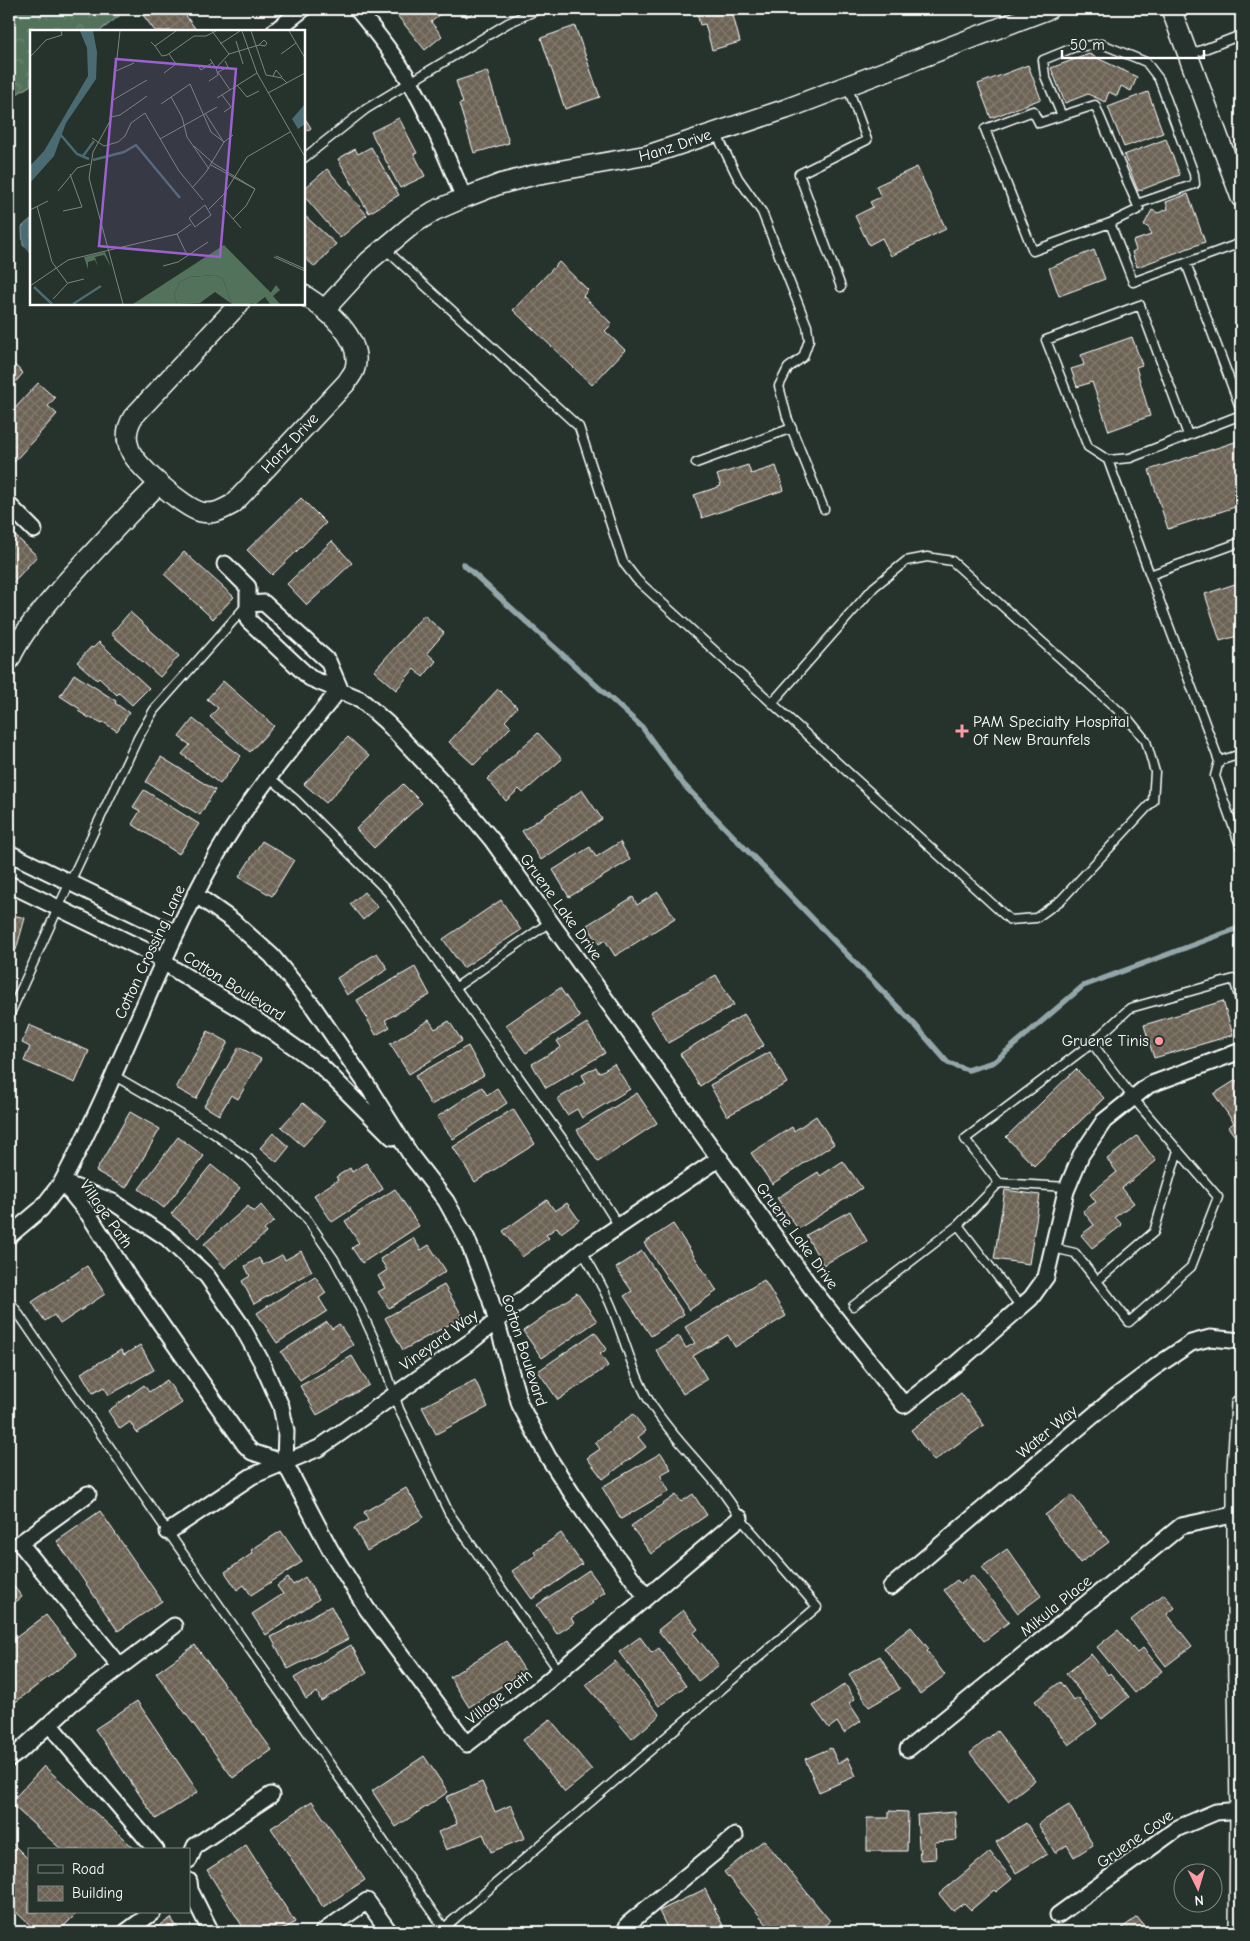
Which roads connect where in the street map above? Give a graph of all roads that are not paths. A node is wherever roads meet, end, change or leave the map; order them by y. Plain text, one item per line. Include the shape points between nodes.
1 (303, 9) edge
2 (358, 9) edge
3 (539, 9) edge
4 (1049, 9) edge
5 (1171, 9) edge
6 (276, 30) edge
7 (1241, 35) edge
8 (1188, 55) junction
9 (410, 82) junction
10 (847, 86) junction
11 (1062, 116) junction
12 (716, 133) junction
13 (305, 157) edge
14 (464, 198) junction
15 (1241, 198) edge
16 (1137, 204) junction
17 (1110, 223) junction
18 (1241, 243) edge
19 (384, 248) junction
20 (1186, 263) junction
21 (841, 288) dead end
22 (305, 296) edge
23 (238, 305) edge
24 (325, 309) junction
25 (1241, 410) edge
26 (1241, 415) edge
27 (792, 428) junction
28 (1188, 435) junction
29 (1108, 460) junction
30 (696, 462) dead end
31 (159, 484) junction
32 (9, 505) edge
33 (824, 509) dead end
34 (34, 530) dead end
35 (1241, 542) edge
36 (225, 564) dead end
37 (1150, 575) junction
38 (248, 604) junction
39 (9, 661) edge
40 (340, 690) junction
41 (772, 703) junction
42 (1241, 754) edge
43 (1219, 761) junction
44 (268, 777) junction
45 (1241, 848) edge
46 (9, 853) edge
47 (70, 882) junction
48 (9, 884) edge
49 (195, 894) junction
50 (58, 907) junction
51 (550, 922) junction
52 (176, 934) junction
53 (164, 962) junction
54 (455, 988) junction
55 (1241, 1004) edge
56 (9, 1016) edge
57 (1092, 1043) junction
58 (1241, 1051) edge
59 (113, 1075) junction
60 (1132, 1098) junction
61 (1178, 1150) junction
62 (412, 1157) junction
63 (720, 1158) junction
64 (62, 1182) junction
65 (999, 1183) junction
66 (1068, 1187) junction
67 (958, 1225) junction
68 (620, 1226) junction
69 (9, 1236) edge
70 (1053, 1248) junction
71 (582, 1251) junction
72 (1097, 1281) junction
73 (9, 1300) edge
74 (853, 1306) dead end
75 (1021, 1307) junction
76 (496, 1321) junction
77 (1241, 1340) edge
78 (394, 1394) junction
79 (1241, 1404) edge
80 (285, 1463) junction
81 (88, 1494) dead end
82 (1237, 1514) junction
83 (740, 1518) junction
84 (168, 1532) junction
85 (891, 1587) dead end
86 (646, 1597) junction
87 (174, 1626) dead end
88 (120, 1666) junction
89 (560, 1671) junction
90 (49, 1724) junction
91 (908, 1749) dead end
92 (9, 1759) edge
93 (271, 1795) dead end
94 (1240, 1810) junction
95 (735, 1836) dead end
96 (154, 1848) edge
97 (190, 1857) edge
98 (190, 1890) edge
99 (150, 1914) edge
100 (1058, 1915) dead end
101 (388, 1930) dead end
102 (126, 1932) edge
103 (211, 1932) edge
104 (323, 1932) edge
105 (625, 1932) edge
106 (1239, 1932) edge

1 - 6 street
2 - 9 street
3 - 9 lane via 508,23
4 - 10 street, Hanz Drive
5 - 8 street
7 - 8 lane
8 - 15 street
9 - 13 lane via 366,109
9 - 14 street
10 - 12 street, Hanz Drive
10 - 21 lane via 867,140 800,174
11 - 16 lane via 1095,106
11 - 16 lane via 1045,76 1043,60 1075,47 1102,44 1146,62 1159,79 1195,184
11 - 17 lane via 1040,123 1034,111 985,129 1033,252
12 - 14 street, Hanz Drive via 648,155 500,184
12 - 27 lane via 738,178 762,212 807,326 809,340 803,357 788,368 780,386
14 - 19 street, Hanz Drive via 434,211
16 - 17 lane via 1139,209
17 - 20 lane via 1133,282
18 - 20 lane
19 - 24 street, Hanz Drive
19 - 41 lane via 578,427 623,562 637,580
20 - 25 lane
22 - 24 street, Hanz Drive
23 - 31 street, Hanz Drive via 128,424 130,450
24 - 31 street, Hanz Drive via 356,350 355,369 347,382 233,504 216,513 195,510
26 - 28 lane
27 - 30 lane
27 - 33 lane
28 - 29 lane via 1130,458
28 - 29 lane via 1140,305 1046,340 1088,447
29 - 37 lane
31 - 39 street via 115,527 32,621
32 - 34 street
35 - 37 lane
36 - 38 street, Gruene Lake Drive via 248,587
37 - 43 lane
38 - 40 street, Gruene Lake Drive via 248,620 310,678
38 - 40 street via 264,603 328,661
38 - 47 lane via 154,710
40 - 44 street, Cotton Crossing Lane
40 - 51 street, Gruene Lake Drive via 360,699 387,723 452,792 492,840
41 - 41 lane via 1010,920 1036,918 1061,900 1153,801 1155,772 1146,741 1135,727 952,561 928,556 906,561 874,588
42 - 43 lane
43 - 45 lane via 1215,776
44 - 49 street, Cotton Crossing Lane via 239,817
44 - 54 lane via 296,800 388,892
46 - 47 street, Cotton Boulevard
47 - 50 lane
47 - 52 street, Cotton Boulevard
48 - 50 street, Cotton Boulevard
49 - 52 street, Cotton Crossing Lane
49 - 62 street, Cotton Boulevard via 233,921 272,956 307,998
50 - 53 street, Cotton Boulevard
50 - 56 lane
51 - 54 lane
51 - 63 street, Gruene Lake Drive
52 - 53 street, Cotton Crossing Lane
53 - 59 street, Cotton Crossing Lane
53 - 62 street, Cotton Boulevard via 245,1012 320,1065
54 - 68 lane via 578,1161
55 - 57 lane via 1234,979 1130,1008
57 - 60 lane
57 - 65 lane via 966,1139
58 - 60 street, Gruene Lake Drive via 1149,1085
59 - 64 street, Cotton Crossing Lane
59 - 78 lane via 213,1133 249,1159 306,1218 334,1259 357,1302 381,1354
60 - 61 lane
60 - 66 street, Gruene Lake Drive via 1104,1121 1081,1155
61 - 72 lane via 1154,1232
61 - 72 lane via 1218,1197 1191,1267 1130,1322
62 - 76 street, Cotton Boulevard via 446,1201 467,1239
63 - 68 street, Vineyard Way
63 - 75 street, Gruene Lake Drive via 812,1290 904,1405
64 - 69 street, Cotton Crossing Lane via 41,1210
64 - 80 street, Village Path via 89,1215 128,1277 245,1444 252,1452
64 - 80 street, Village Path via 113,1202 168,1238 207,1276 241,1325 281,1406 286,1431
65 - 66 lane
65 - 67 lane
66 - 70 street, Gruene Lake Drive
67 - 74 lane
67 - 75 lane
68 - 71 street, Vineyard Way
70 - 72 lane via 1075,1253
70 - 75 street, Gruene Lake Drive via 1046,1277
71 - 76 street, Vineyard Way
71 - 83 lane via 612,1307 638,1379 651,1402 731,1502
73 - 84 lane
76 - 78 street, Vineyard Way
76 - 86 street, Cotton Boulevard via 520,1405 584,1512
77 - 85 street, Water Way via 1210,1338 1190,1342 1115,1398
78 - 80 street, Vineyard Way via 319,1448
78 - 89 lane via 449,1513
79 - 82 street
80 - 84 street, Vineyard Way via 252,1476
80 - 89 street, Village Path via 330,1549 367,1608 467,1744
81 - 88 street via 20,1544
82 - 91 street, Mikula Place via 1182,1526
82 - 94 street
83 - 84 lane via 817,1607 444,1928
83 - 86 street, Village Path
86 - 89 street, Village Path
87 - 88 street
88 - 90 street
90 - 92 street
90 - 96 street
93 - 97 street via 194,1846
94 - 100 street, Gruene Cove via 1216,1812 1178,1828
94 - 106 street
95 - 105 street via 628,1924
98 - 103 street
99 - 102 street
101 - 104 street via 367,1901

